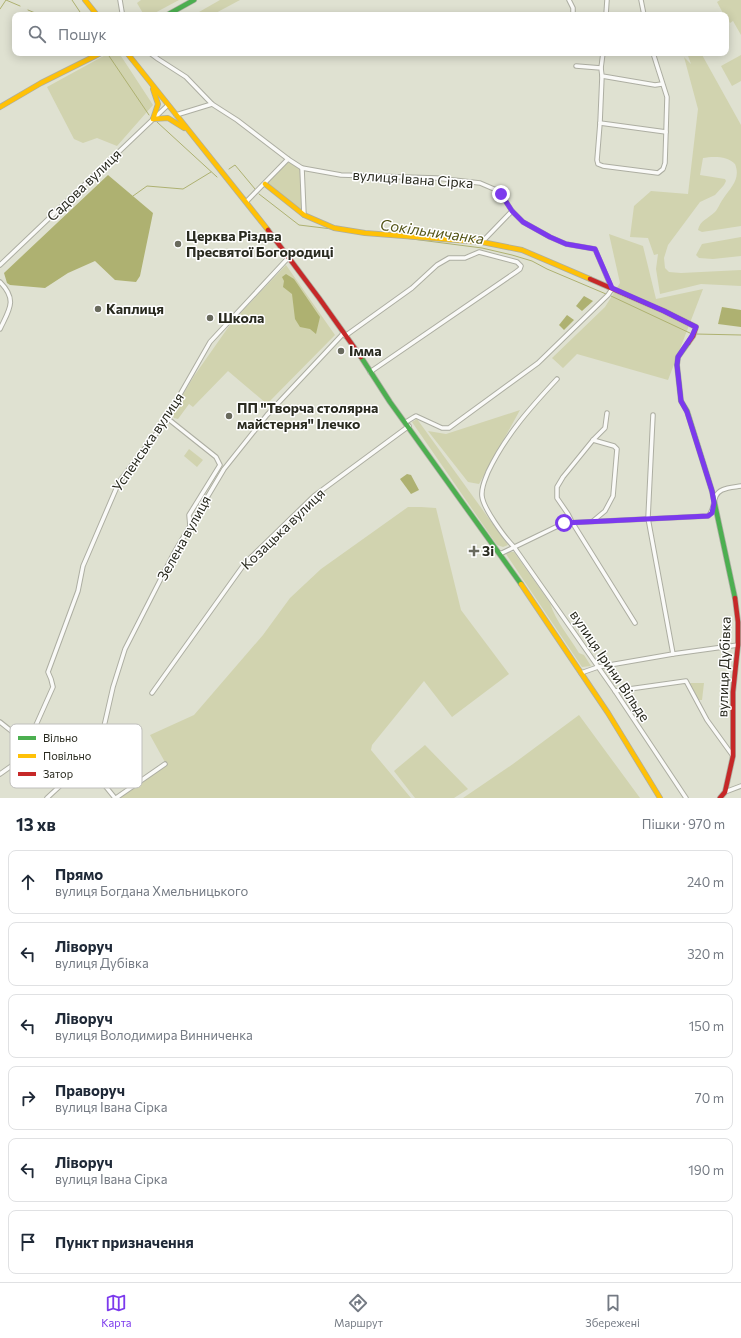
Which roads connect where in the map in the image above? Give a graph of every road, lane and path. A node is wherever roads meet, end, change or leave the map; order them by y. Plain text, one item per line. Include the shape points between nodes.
1 (85, 0) edge
2 (120, 0) edge
3 (194, 0) edge
4 (570, 0) edge
5 (607, 0) edge
6 (641, 0) edge
7 (95, 12) edge
8 (122, 12) dead end
9 (172, 12) edge
10 (573, 12) edge
11 (606, 12) edge
12 (643, 12) edge
13 (95, 56) edge
14 (129, 56) edge
15 (154, 56) edge
16 (603, 56) edge
17 (654, 56) edge
18 (576, 66) dead end
19 (601, 68) junction
20 (602, 76) junction
21 (150, 82) junction
22 (662, 84) junction
23 (212, 104) junction
24 (168, 105) junction
25 (0, 107) edge
26 (176, 115) junction
27 (153, 119) junction
28 (600, 123) junction
29 (188, 131) junction
30 (666, 132) junction
31 (288, 159) junction
32 (302, 168) junction
33 (264, 184) junction
34 (247, 201) junction
35 (512, 211) junction
36 (304, 215) junction
37 (482, 242) junction
38 (289, 257) junction
39 (0, 265) edge
40 (0, 282) edge
41 (612, 288) junction
42 (0, 329) edge
43 (344, 334) junction
44 (370, 372) junction
45 (557, 379) dead end
46 (607, 413) dead end
47 (653, 415) dead end
48 (168, 418) junction
49 (407, 424) junction
50 (593, 440) junction
51 (220, 465) junction
52 (224, 469) junction
53 (741, 486) edge
54 (714, 503) junction
55 (648, 518) junction
56 (593, 521) junction
57 (572, 522) junction
58 (190, 526) junction
59 (514, 547) junction
60 (499, 553) junction
61 (635, 623) dead end
62 (738, 645) junction
63 (673, 654) junction
64 (598, 667) junction
65 (581, 673) junction
66 (615, 691) junction
67 (152, 693) dead end
68 (0, 722) edge
69 (36, 724) edge
70 (105, 724) edge
71 (10, 730) edge
72 (733, 756) junction
73 (165, 764) dead end
74 (10, 767) edge
75 (0, 774) edge
76 (142, 780) edge
77 (741, 786) edge
78 (58, 788) edge
79 (107, 788) edge
80 (130, 788) edge
81 (724, 792) junction
82 (47, 798) edge
83 (116, 798) edge
84 (660, 798) edge
85 (686, 798) edge
86 (720, 798) edge

1 - 7 main road
2 - 8 street
3 - 9 main road
4 - 10 street
5 - 11 street
6 - 12 street
13 - 25 main road
14 - 21 main road
15 - 23 street, вулиця Івана Сірка via 186,77
16 - 19 street
17 - 22 street
18 - 19 street
19 - 20 street
20 - 22 street
20 - 28 street
21 - 24 main road
21 - 27 main road via 158,102
22 - 30 street via 667,97
23 - 26 street
23 - 31 street, вулиця Івана Сірка
24 - 26 main road
24 - 27 street, Садова вулиця
26 - 29 main road
27 - 29 main road via 168,118
27 - 39 street, Садова вулиця
28 - 30 street
28 - 30 street via 597,160 598,164 603,166 658,173 665,163
29 - 34 main road
31 - 32 street, вулиця Івана Сірка
31 - 33 street
32 - 35 street, вулиця Івана Сірка via 341,175 436,178 480,183 501,194
32 - 36 street
33 - 34 street
33 - 36 main road
34 - 38 main road
35 - 37 street
35 - 41 street, вулиця Івана Сірка via 523,222 550,237 566,244 595,249
36 - 37 main road via 334,228 365,233
37 - 41 main road via 522,250
38 - 43 main road
38 - 48 street, Успенська вулиця via 210,342
40 - 42 street via 8,292 11,303
41 - 49 street via 608,295 538,363 448,428 442,428 416,416
41 - 54 main road, вулиця Дубівка via 696,327 678,357 678,384 681,401 687,412
43 - 44 main road
43 - 44 street, Зелена вулиця via 412,288 437,265 449,258 465,258 479,252 517,262 521,266 516,272
43 - 52 street, Зелена вулиця via 267,415
44 - 49 main road
45 - 59 street, вулиця Ірини Вільде via 512,432 495,458 482,486 483,504
46 - 50 street via 605,428
47 - 55 street
48 - 51 street via 216,457
48 - 69 street, Успенська вулиця via 119,482 107,509 83,566 78,591 48,672 53,687
49 - 60 main road
49 - 67 street, Козацька вулиця via 314,496 244,564
50 - 56 street via 617,449 613,496 605,511
50 - 57 street via 557,487 557,498
51 - 52 street
51 - 58 street via 189,515
52 - 58 street, Зелена вулиця
53 - 54 street via 722,490 716,495
54 - 55 street via 712,513 708,516
54 - 62 main road, вулиця Дубівка via 735,596
55 - 56 street
55 - 63 street
56 - 57 street
57 - 59 street via 564,523
57 - 61 street
58 - 70 street, Зелена вулиця via 125,650
59 - 60 street
59 - 64 street, вулиця Ірини Вільде
60 - 65 main road
62 - 63 street
62 - 72 main road, вулиця Дубівка via 733,692
63 - 64 street
64 - 65 street
64 - 66 street, вулиця Ірини Вільде
65 - 84 main road
66 - 72 street via 686,681 707,720
66 - 85 street, вулиця Ірини Вільде
68 - 71 street
72 - 81 main road
73 - 76 street
74 - 75 street
77 - 81 street
78 - 82 street
79 - 83 street
80 - 83 street
81 - 86 main road

